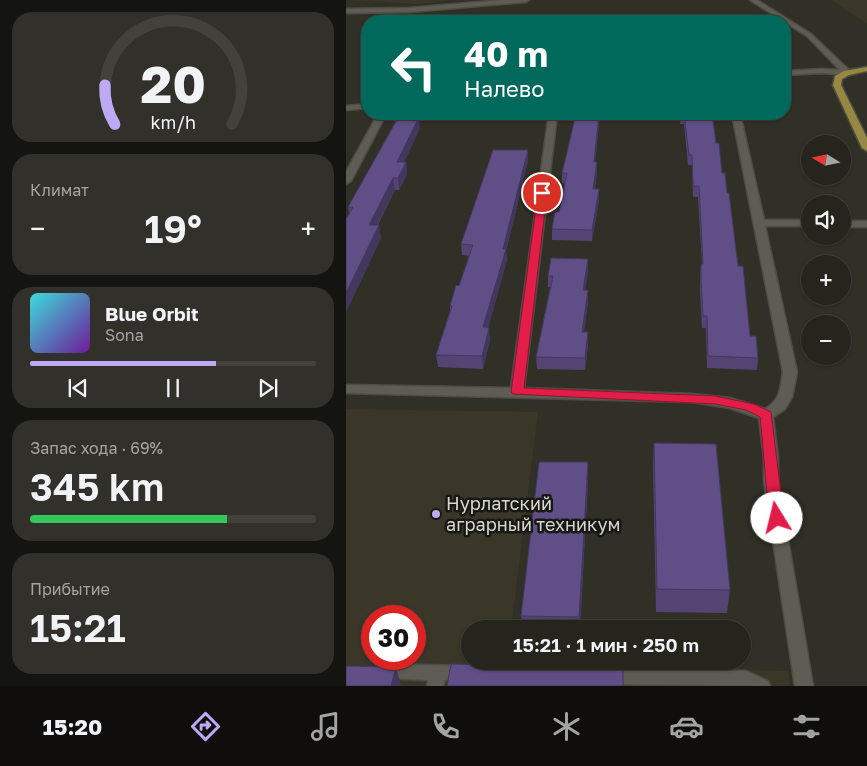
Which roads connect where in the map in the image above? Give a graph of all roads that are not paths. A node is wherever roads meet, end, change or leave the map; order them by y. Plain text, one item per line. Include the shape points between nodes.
1 (526, 0) edge
2 (753, 0) edge
3 (346, 11) edge
4 (778, 15) edge
5 (791, 23) edge
6 (867, 69) edge
7 (847, 72) junction
8 (791, 73) edge
9 (361, 107) edge
10 (346, 108) edge
11 (379, 120) edge
12 (552, 120) edge
13 (737, 120) edge
14 (867, 148) edge
15 (346, 181) edge
16 (759, 222) junction
17 (801, 223) edge
18 (851, 224) edge
19 (867, 224) edge
20 (346, 389) edge
21 (517, 392) junction
22 (766, 415) junction
23 (364, 671) edge
24 (477, 673) edge
25 (587, 676) edge
26 (436, 679) edge
27 (762, 686) edge
28 (804, 686) edge

1 - 3 street via 409,10
2 - 4 street
5 - 7 street via 809,34
6 - 7 main road
7 - 8 street
7 - 14 main road via 838,78 837,85
9 - 10 street
11 - 15 street
12 - 21 street
13 - 16 street
16 - 17 street
16 - 22 street via 790,372 780,406
18 - 19 street
20 - 21 street
21 - 22 street via 715,400 750,407
22 - 28 street via 771,480
23 - 26 lane
24 - 26 lane
25 - 27 lane via 746,679

